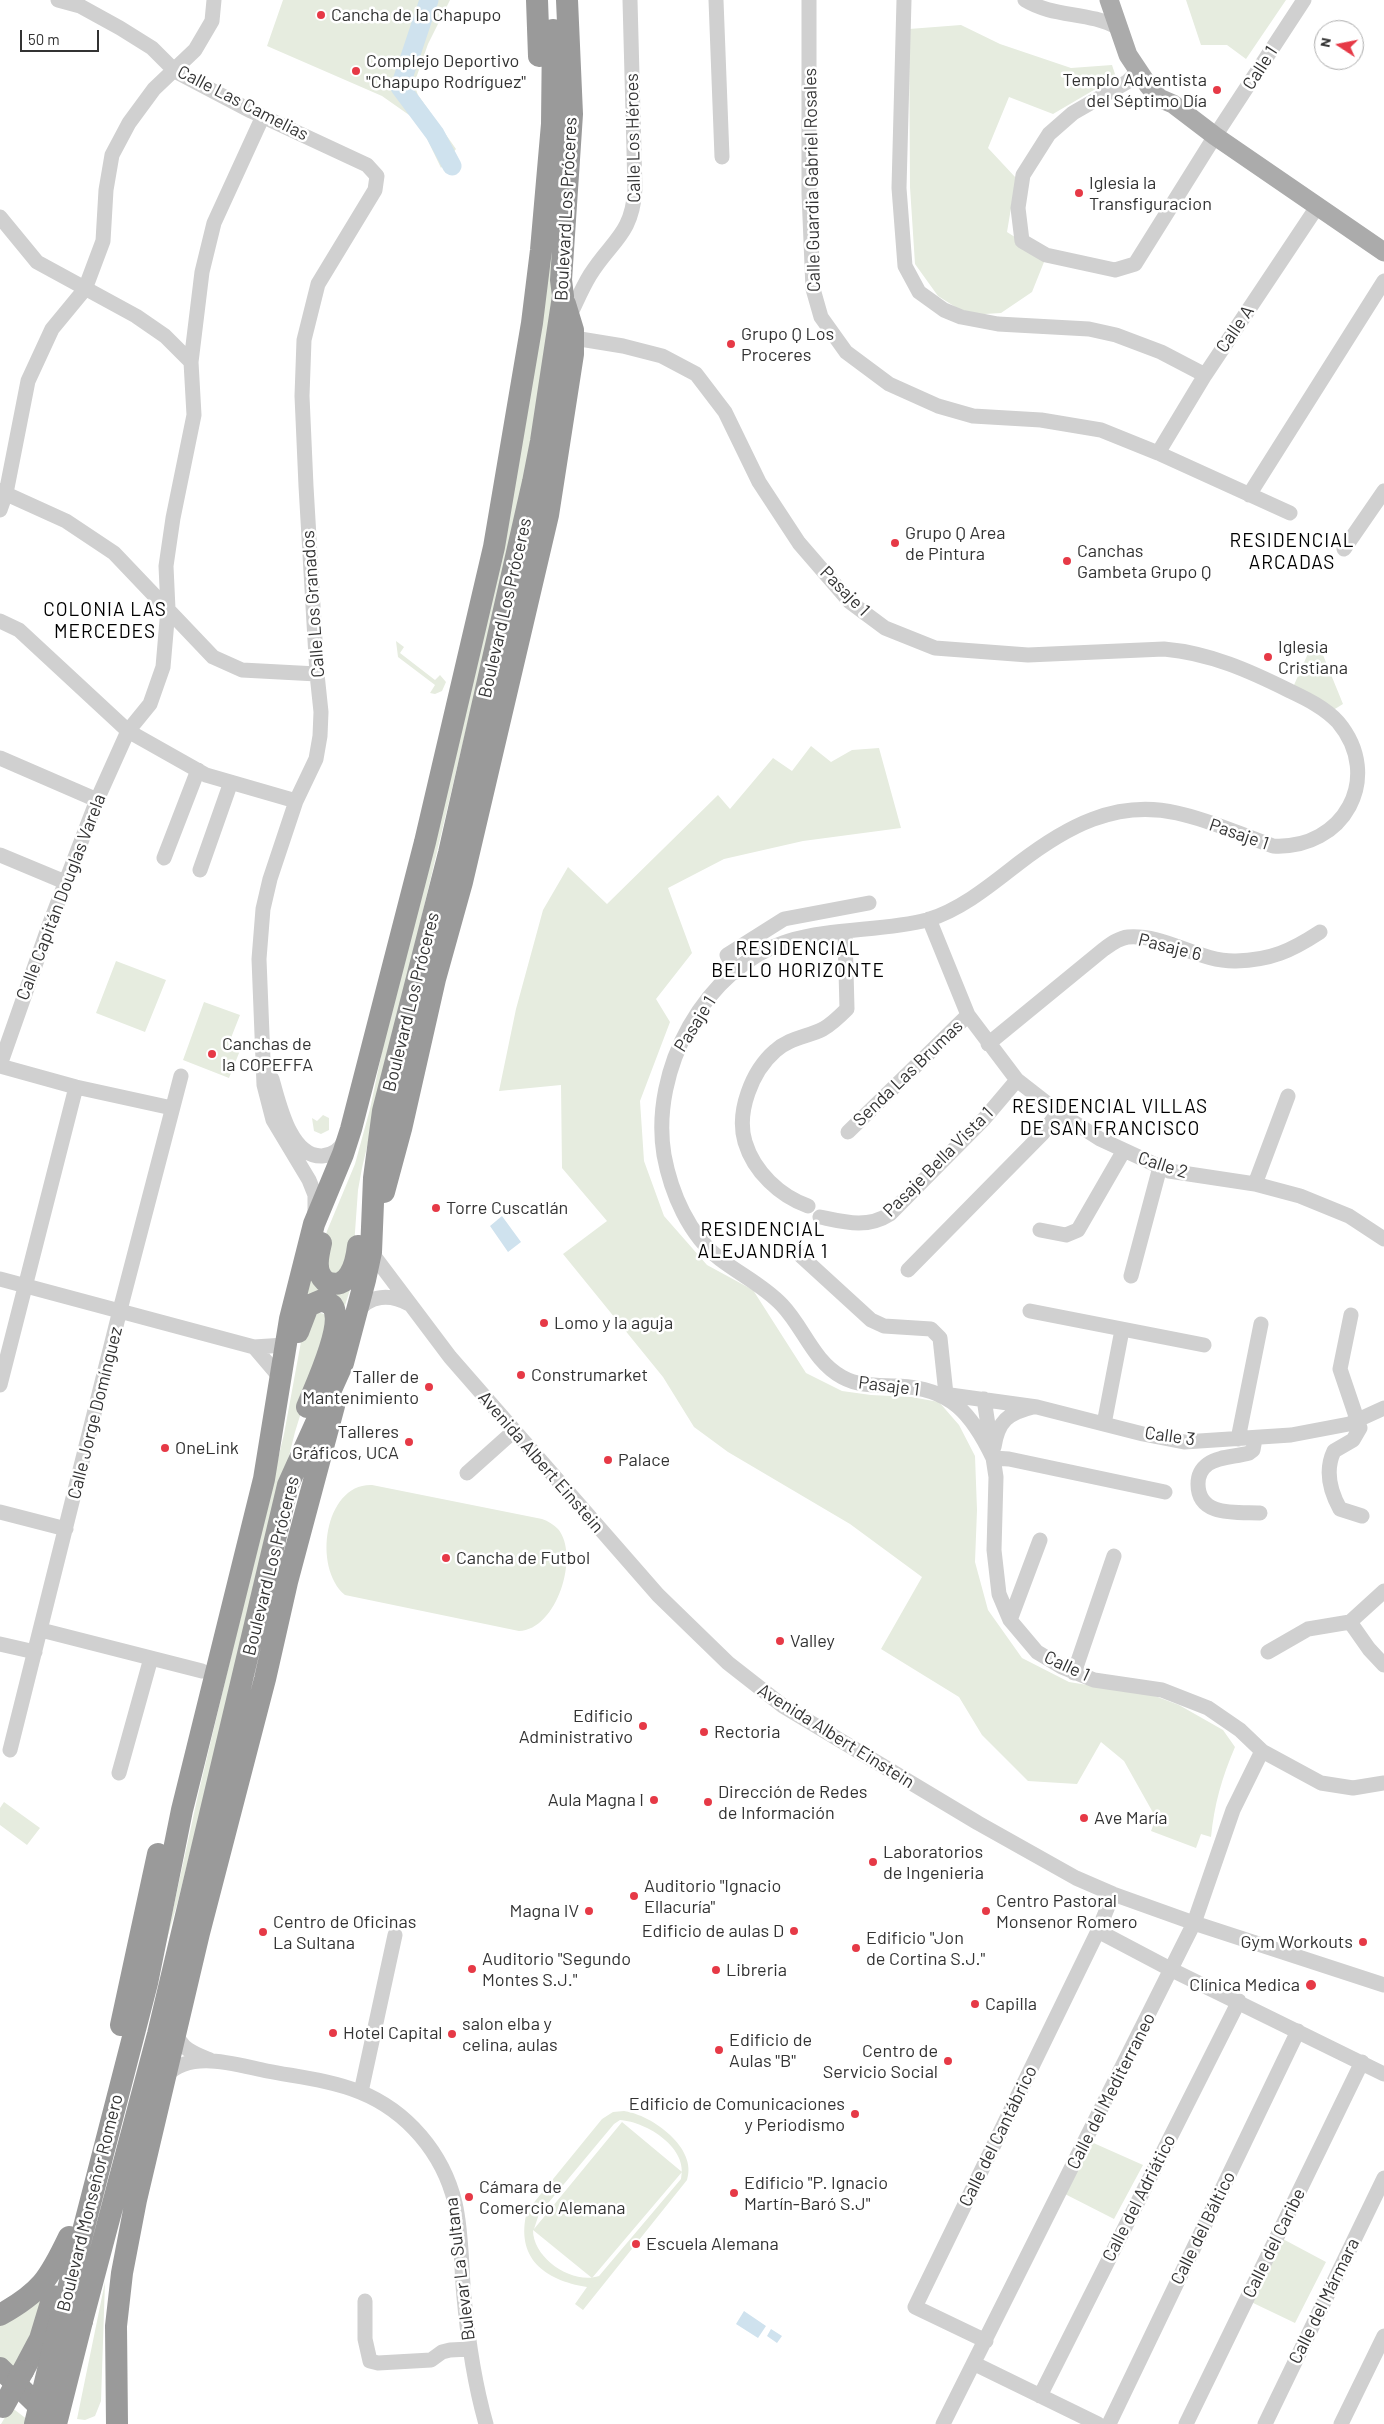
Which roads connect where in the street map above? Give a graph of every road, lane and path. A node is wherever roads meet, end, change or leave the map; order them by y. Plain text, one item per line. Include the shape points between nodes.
1 (58, 0) edge
2 (214, 0) edge
3 (578, 0) edge
4 (630, 0) edge
5 (716, 0) edge
6 (809, 0) edge
7 (904, 0) edge
8 (1025, 0) edge
9 (1109, 0) edge
10 (1118, 0) edge
11 (1304, 0) edge
12 (549, 3) edge
13 (1079, 16) junction
14 (1118, 28) junction
15 (175, 71) junction
16 (1137, 79) junction
17 (1173, 104) junction
18 (572, 114) junction
19 (263, 116) junction
20 (1215, 136) junction
21 (722, 157) dead end
22 (376, 176) joint
23 (1317, 206) junction
24 (0, 216) edge
25 (1384, 252) edge
26 (1384, 282) edge
27 (85, 289) junction
28 (569, 317) junction
29 (192, 339) junction
30 (175, 346) junction
31 (191, 362) junction
32 (1204, 375) junction
33 (1158, 453) junction
34 (1384, 491) edge
35 (3, 492) edge
36 (1249, 495) junction
37 (0, 510) edge
38 (1290, 513) dead end
39 (1344, 549) dead end
40 (168, 610) junction
41 (0, 621) edge
42 (317, 674) junction
43 (128, 731) junction
44 (0, 758) edge
45 (198, 770) junction
46 (231, 782) junction
47 (97, 800) junction
48 (296, 800) junction
49 (0, 855) edge
50 (164, 858) dead end
51 (200, 870) dead end
52 (65, 882) junction
53 (462, 882) junction
54 (868, 903) dead end
55 (435, 910) junction
56 (928, 919) junction
57 (845, 932) junction
58 (1320, 932) dead end
59 (736, 972) junction
60 (968, 1015) junction
61 (376, 1033) junction
62 (261, 1040) junction
63 (4, 1041) edge
64 (988, 1044) junction
65 (0, 1066) edge
66 (181, 1076) dead end
67 (1017, 1080) junction
68 (76, 1087) junction
69 (1288, 1096) dead end
70 (172, 1108) junction
71 (384, 1111) junction
72 (1058, 1112) junction
73 (351, 1129) junction
74 (848, 1132) dead end
75 (1123, 1152) junction
76 (1160, 1167) junction
77 (1255, 1184) junction
78 (808, 1206) dead end
79 (820, 1217) dead end
80 (314, 1224) junction
81 (1040, 1230) dead end
82 (1384, 1239) edge
83 (371, 1252) junction
84 (801, 1256) dead end
85 (908, 1270) dead end
86 (1131, 1276) dead end
87 (0, 1279) edge
88 (25, 1285) junction
89 (414, 1308) junction
90 (120, 1310) junction
91 (1030, 1311) dead end
92 (356, 1315) junction
93 (1351, 1315) dead end
94 (1261, 1324) dead end
95 (1122, 1330) junction
96 (1204, 1345) dead end
97 (254, 1347) junction
98 (284, 1348) junction
99 (343, 1363) junction
100 (277, 1374) junction
101 (0, 1385) edge
102 (941, 1394) junction
103 (984, 1399) junction
104 (1037, 1407) junction
105 (1384, 1408) edge
106 (1358, 1420) junction
107 (1104, 1424) junction
108 (514, 1431) junction
109 (1238, 1439) junction
110 (1256, 1439) junction
111 (993, 1458) junction
112 (467, 1473) dead end
113 (264, 1479) junction
114 (288, 1485) junction
115 (1165, 1492) dead end
116 (0, 1512) edge
117 (1260, 1513) dead end
118 (1362, 1516) dead end
119 (66, 1529) junction
120 (1040, 1540) dead end
121 (1114, 1556) dead end
122 (1384, 1591) edge
123 (1010, 1620) junction
124 (1350, 1622) junction
125 (41, 1630) junction
126 (0, 1644) edge
127 (35, 1652) junction
128 (1268, 1652) dead end
129 (151, 1658) junction
130 (1384, 1665) edge
131 (202, 1671) junction
132 (1074, 1673) junction
133 (10, 1750) dead end
134 (1262, 1751) junction
135 (119, 1773) dead end
136 (1384, 1783) edge
137 (182, 1810) junction
138 (210, 1818) junction
139 (1114, 1894) junction
140 (1194, 1923) junction
141 (142, 1930) junction
142 (1098, 1931) junction
143 (198, 1933) junction
144 (395, 1935) dead end
145 (1172, 1970) junction
146 (147, 1983) joint
147 (1384, 1985) edge
148 (168, 1988) joint
149 (1239, 2001) junction
150 (1298, 2031) junction
151 (176, 2032) junction
152 (213, 2061) junction
153 (1362, 2062) junction
154 (1384, 2074) edge
155 (166, 2076) junction
156 (361, 2092) junction
157 (1384, 2178) edge
158 (68, 2237) junction
159 (365, 2301) dead end
160 (5, 2310) edge
161 (71, 2321) junction
162 (1384, 2336) edge
163 (986, 2341) junction
164 (470, 2349) junction
165 (975, 2364) junction
166 (0, 2368) edge
167 (115, 2376) junction
168 (0, 2383) edge
169 (1040, 2396) junction
170 (1, 2410) edge
171 (35, 2424) edge
172 (42, 2424) edge
173 (57, 2424) edge
174 (105, 2424) edge
175 (117, 2424) edge
176 (486, 2424) edge
177 (943, 2424) edge
178 (1098, 2424) edge
179 (1109, 2424) edge
180 (1186, 2424) edge
181 (1265, 2424) edge
182 (1341, 2424) edge

1 - 15 street, Calle Las Camelias via 80,6 120,28 152,48
2 - 15 street via 212,21 195,50
3 - 18 highway via 578,74
4 - 28 street, Calle Los Héroes via 634,208 628,225 590,275
5 - 21 street
6 - 33 street, Calle Guardia Gabriel Rosales via 809,194 813,289 821,317 837,341 878,377 938,406 973,416 1071,423 1101,430
7 - 32 street via 899,188 905,266 919,292 944,310 961,317 998,324 1089,329 1116,335 1161,352
8 - 13 street via 1047,11
9 - 13 street
9 - 14 main road
10 - 17 main road via 1138,49
11 - 20 street, Calle 1
12 - 18 highway, Boulevard Los Próceres
12 - 61 highway, Boulevard Los Próceres via 541,142 541,250 511,452 486,585
13 - 14 street via 1105,21
14 - 16 main road
15 - 19 street, Calle Las Camelias
15 - 27 street via 149,96 129,123 112,155 103,241
16 - 17 main road via 1159,98
16 - 20 street, Calle 1 via 1073,113 1049,134 1023,175 1018,208 1022,241 1046,254 1115,270 1136,264
17 - 20 main road
18 - 28 highway, Boulevard Los Próceres via 561,280
19 - 22 street, Calle Las Camelias via 367,166
19 - 29 street, Calle Capitán Douglas Varela via 214,223 202,272
20 - 23 main road
22 - 42 street, Calle Los Granados via 375,190 318,284 304,340 302,396
23 - 25 main road
23 - 32 street, Calle A
24 - 27 street via 37,262
26 - 36 street
27 - 30 street via 136,316
27 - 35 street via 52,329 28,381
28 - 53 highway via 566,402 548,514
28 - 55 highway, Boulevard Los Próceres via 488,687
28 - 56 street, Pasaje 1 via 623,346 662,356 696,374 725,412 759,482 794,537 850,602 885,628 935,648 1028,655 1155,648 1209,657 1235,665 1312,702 1337,720 1356,753 1356,789 1349,810 1331,831 1307,843 1274,846 1179,813 1144,808 1112,813 1072,826 989,886
29 - 30 street
29 - 31 street, Calle Capitán Douglas Varela
30 - 31 street
31 - 40 street, Calle Capitán Douglas Varela via 194,415 171,527 166,566
32 - 33 street, Calle A
33 - 36 street, Calle Guardia Gabriel Rosales
34 - 39 street
35 - 37 street
35 - 40 street via 66,521 114,552
36 - 38 street, Calle Guardia Gabriel Rosales
40 - 42 street via 213,657 242,670
40 - 43 street, Calle Capitán Douglas Varela via 163,668 150,704
41 - 43 street via 19,630
42 - 48 street, Calle Los Granados via 320,736 316,758
43 - 45 street
43 - 47 street, Calle Capitán Douglas Varela
44 - 47 street
45 - 46 street
45 - 50 street
46 - 48 street
46 - 51 street
47 - 52 street, Calle Capitán Douglas Varela
48 - 62 street, Calle Los Granados via 263,909
49 - 52 street
52 - 63 street, Calle Capitán Douglas Varela
53 - 55 highway
53 - 83 highway
54 - 59 street via 784,919 727,955
55 - 71 highway, Boulevard Los Próceres
56 - 57 street, Pasaje 1
56 - 60 street, Calle 2
57 - 59 street, Pasaje 1 via 790,940
57 - 78 street via 847,1009 823,1029 786,1042 774,1051 754,1078 745,1107 745,1142 757,1166 787,1197
58 - 64 street, Pasaje 6 via 1286,953 1234,961 1126,937 1104,949
59 - 102 street, Pasaje 1 via 714,992 697,1014 667,1076 662,1133 664,1157 676,1195 702,1242 784,1307 826,1366 860,1384 902,1386
60 - 64 street, Calle 2
60 - 74 street, Senda Las Brumas
61 - 71 highway via 355,1154 322,1237 317,1260 321,1278 328,1283 348,1278 355,1264 367,1164
61 - 73 highway, Boulevard Los Próceres
62 - 73 street, Calle Los Granados via 285,1120 298,1145 313,1155 328,1155 343,1144
62 - 80 street, Calle Los Granados via 270,1114 309,1180 315,1195
63 - 65 street, Calle Capitán Douglas Varela
64 - 67 street, Calle 2
65 - 68 street
66 - 70 street, Calle Jorge Domínguez
67 - 72 street, Calle 2
67 - 79 street, Pasaje Bella Vista 1 via 890,1214 872,1222 854,1224
68 - 70 street
68 - 88 street
69 - 77 street
70 - 90 street, Calle Jorge Domínguez
71 - 83 highway, Boulevard Los Próceres via 374,1178
72 - 75 street, Calle 2
72 - 85 street via 1043,1132
73 - 80 highway, Boulevard Los Próceres
75 - 76 street, Calle 2
75 - 81 street via 1078,1230 1066,1235
76 - 77 street, Calle 2
76 - 86 street
77 - 82 street, Calle 2 via 1333,1209
80 - 98 highway, Boulevard Los Próceres
83 - 89 street, Avenida Albert Einstein
83 - 92 highway, Boulevard Los Próceres
84 - 102 street via 871,1320 884,1326 931,1329 940,1338
87 - 88 street
88 - 90 street
88 - 101 street
89 - 92 street via 398,1299 383,1297 367,1302
89 - 108 street, Avenida Albert Einstein via 450,1357
90 - 97 street
90 - 119 street, Calle Jorge Domínguez
91 - 95 street
92 - 99 highway, Boulevard Los Próceres
93 - 106 street via 1340,1369
94 - 109 street
95 - 96 street
95 - 107 street
97 - 98 street
97 - 100 street
98 - 100 highway
98 - 113 highway, Boulevard Los Próceres
99 - 114 highway, Boulevard Los Próceres
99 - 143 highway
100 - 131 highway
102 - 103 street
102 - 111 street via 972,1420
103 - 104 street, Calle 3
103 - 111 street, Calle 1
104 - 107 street, Calle 3
104 - 111 street via 1020,1410 1003,1420 996,1432
105 - 106 street, Calle 3
106 - 110 street, Calle 3
106 - 118 street via 1359,1432 1353,1440 1334,1451 1329,1473 1340,1509
107 - 109 street, Calle 3 via 1184,1442
108 - 112 street
108 - 139 street, Avenida Albert Einstein via 658,1595 705,1642 754,1684 814,1726 970,1818 1067,1873
109 - 110 street, Calle 3
110 - 117 street via 1253,1450 1216,1459 1201,1470 1198,1490 1207,1506 1215,1509
111 - 115 street
111 - 123 street, Calle 1 via 996,1477 995,1569 998,1594
113 - 114 highway via 282,1421 300,1323 308,1306 322,1300 335,1308 336,1321 299,1432
113 - 137 highway, Boulevard Los Próceres
114 - 138 highway, Boulevard Los Próceres
116 - 119 street
119 - 125 street, Calle Jorge Domínguez
120 - 123 street
121 - 132 street
122 - 124 street
123 - 132 street, Calle 1 via 1037,1652
124 - 128 street via 1308,1629
124 - 130 street
125 - 127 street, Calle Jorge Domínguez
125 - 129 street
126 - 127 street
127 - 133 street, Calle Jorge Domínguez
129 - 131 street
129 - 135 street
131 - 141 highway via 179,1757
132 - 134 street, Calle 1 via 1094,1680 1162,1690 1208,1708 1240,1730
134 - 136 street, Calle 1 via 1321,1783 1353,1788
134 - 140 street, Calle del Mediterraneo via 1233,1810
137 - 141 highway via 159,1867
137 - 146 highway, Boulevard Los Próceres
138 - 143 highway
138 - 148 highway, Boulevard Los Próceres
139 - 140 street, Avenida Albert Einstein
139 - 142 street, Calle del Cantábrico
140 - 145 street, Calle del Mediterraneo
140 - 147 street, Avenida Albert Einstein
141 - 158 highway via 110,2077
142 - 145 street
142 - 163 street, Calle del Cantábrico via 915,2308
143 - 151 highway
144 - 156 street
145 - 149 street
145 - 163 street, Calle del Mediterraneo
146 - 161 highway, Boulevard Monseñor Romero
148 - 161 highway, Boulevard Monseñor Romero
149 - 150 street
149 - 169 street, Calle del Adriático
150 - 153 street
150 - 179 street, Calle del Báltico
151 - 152 street, Bulevar La Sultana via 178,2040 187,2049
151 - 155 highway
152 - 155 street, Bulevar La Sultana via 178,2065
152 - 156 street, Bulevar La Sultana via 317,2080
153 - 154 street
153 - 180 street, Calle del Caribe
155 - 167 highway via 125,2254 116,2326
156 - 164 street, Bulevar La Sultana via 410,2123 445,2174 455,2204
157 - 181 street, Calle del Mármara
158 - 160 highway via 50,2276 35,2293
158 - 170 highway, bridge via 40,2339
159 - 164 street via 365,2339 370,2361 431,2360 442,2352
161 - 171 highway, Boulevard Monseñor Romero, bridge
161 - 173 highway, Boulevard Monseñor Romero, bridge
162 - 182 street
163 - 165 street, Calle del Mediterraneo
164 - 176 street, Bulevar La Sultana
165 - 169 street
165 - 177 street, Calle del Mediterraneo
166 - 173 highway
167 - 174 highway via 110,2413
167 - 175 highway
168 - 172 main road
169 - 178 street

